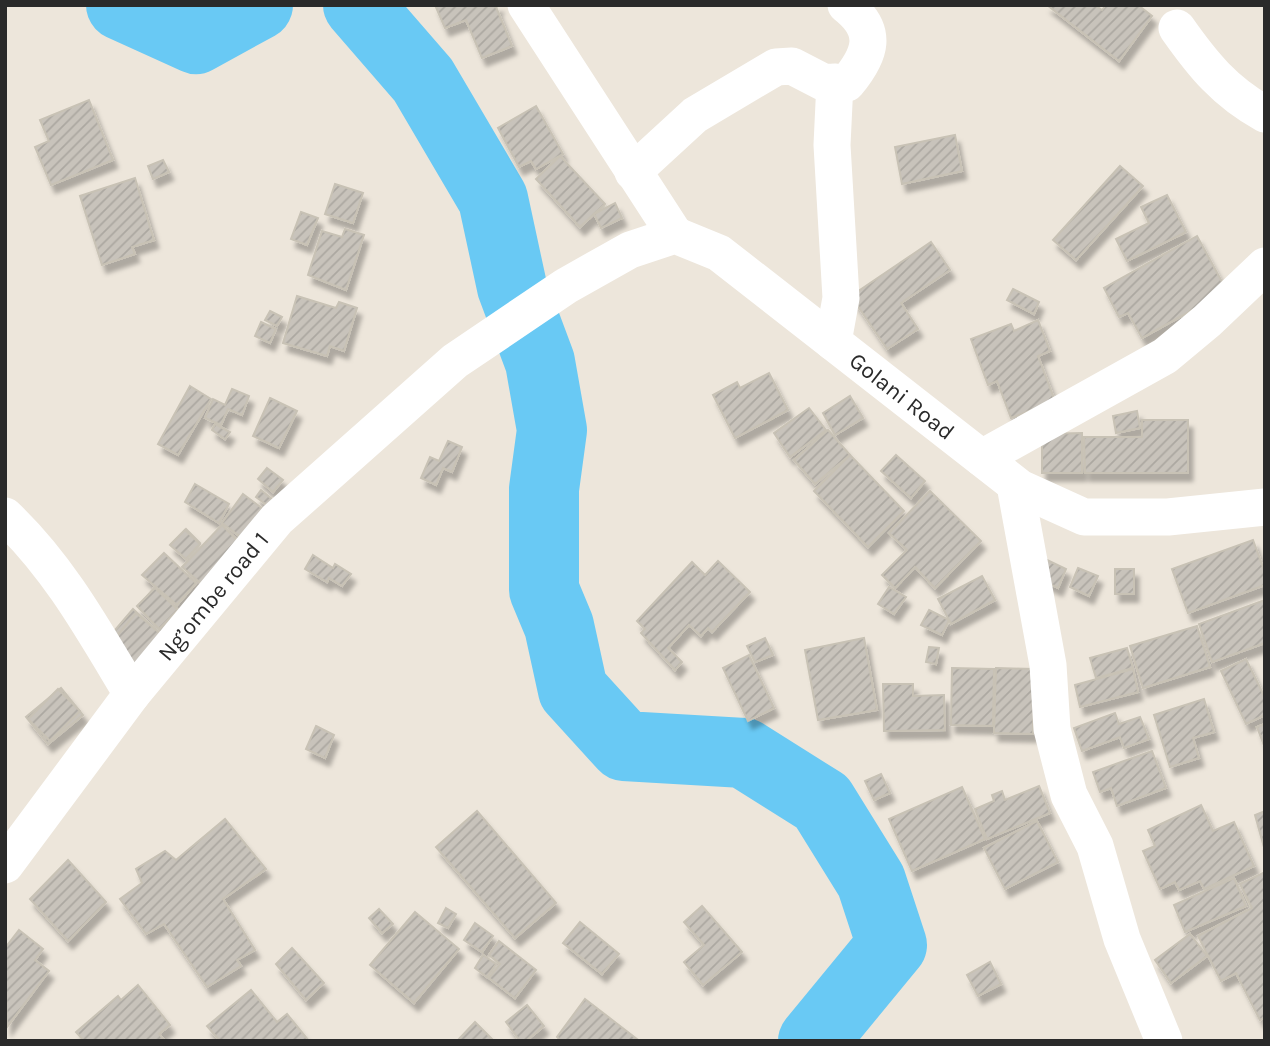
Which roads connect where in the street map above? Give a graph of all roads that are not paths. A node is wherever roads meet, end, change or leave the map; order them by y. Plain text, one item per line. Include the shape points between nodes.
1 (526, 5) edge
2 (846, 5) edge
3 (1177, 29) dead end
4 (835, 82) junction
5 (1265, 114) edge
6 (633, 172) junction
7 (675, 235) junction
8 (1265, 266) edge
9 (833, 342) junction
10 (982, 458) junction
11 (1015, 485) junction
12 (1265, 507) edge
13 (5, 516) edge
14 (132, 694) junction
15 (5, 865) edge
16 (1164, 1041) edge

1 - 6 street
2 - 4 street via 862,18 869,44 864,62 847,83
3 - 5 street via 1212,76 1238,99
4 - 6 street via 823,82 792,66 776,67 695,115
4 - 9 street via 832,145 841,298
6 - 7 street
7 - 9 street, Golani Road via 719,253
7 - 14 street, Ng’ombe road 1 via 630,250 566,286 455,361 277,519
8 - 10 street via 1165,356
9 - 10 street, Golani Road
10 - 11 street, Golani Road
11 - 12 street, Golani Road via 1084,517 1168,517
11 - 16 street via 1048,664 1052,729 1069,795 1095,846 1122,939
13 - 14 street via 49,562
14 - 15 street, Ng’ombe road 1

